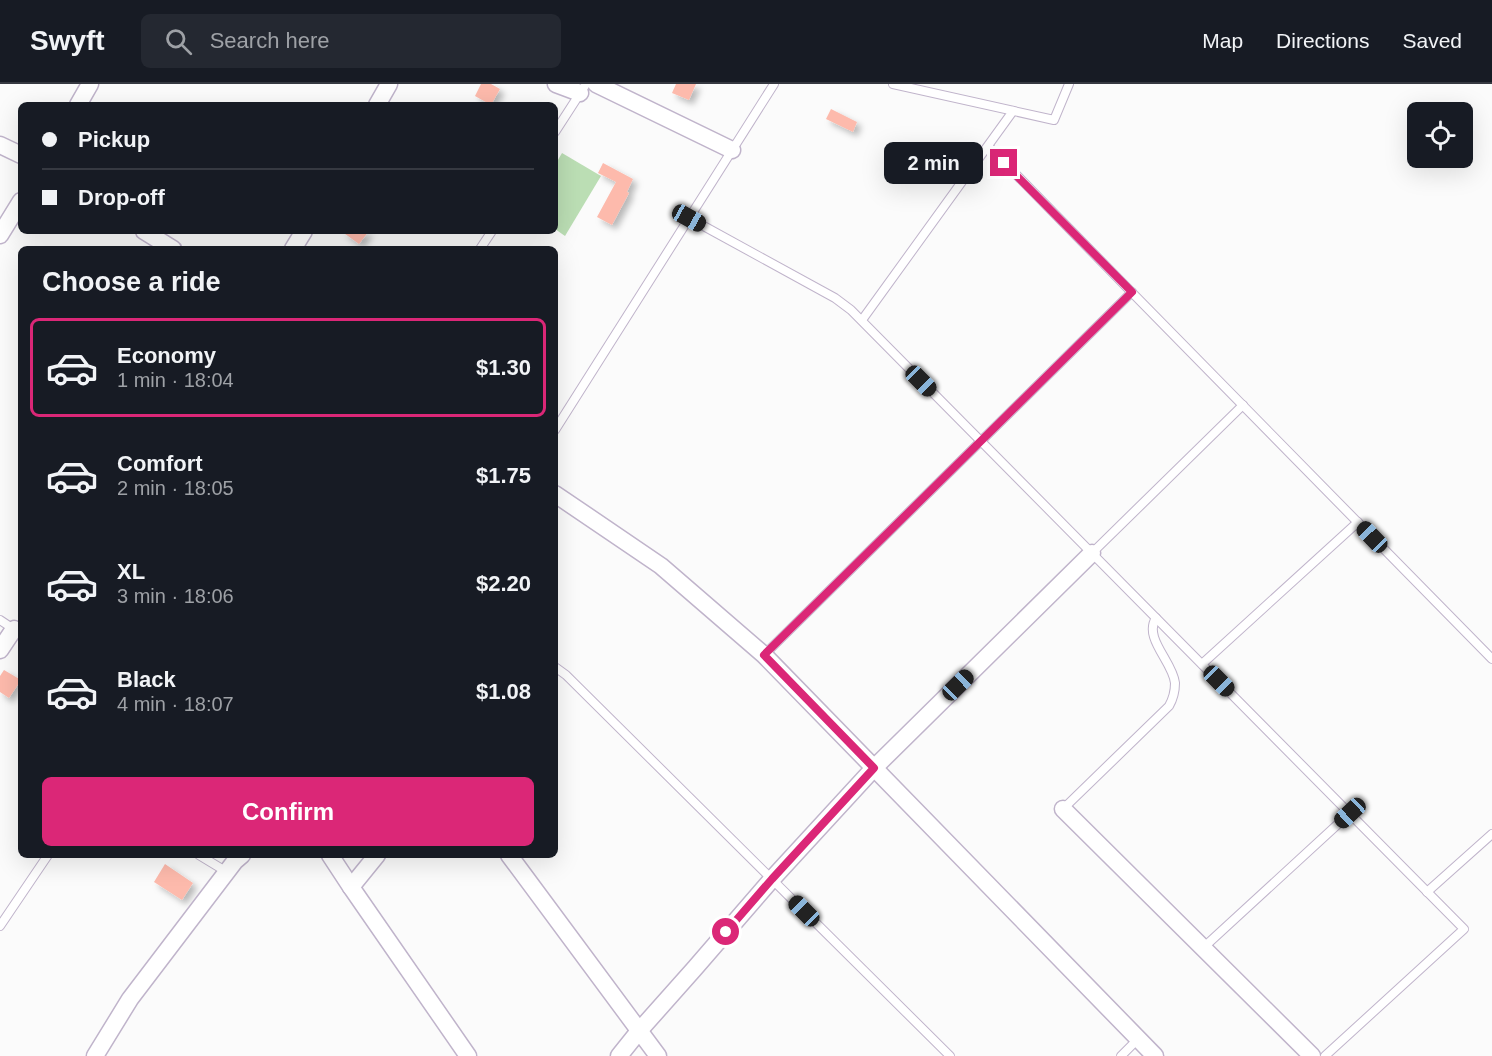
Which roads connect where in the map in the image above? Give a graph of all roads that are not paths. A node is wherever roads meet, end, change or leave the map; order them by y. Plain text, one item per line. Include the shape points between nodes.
1 (90, 84) edge
2 (389, 84) edge
3 (556, 84) edge
4 (596, 84) edge
5 (774, 84) edge
6 (893, 84) edge
7 (1070, 84) edge
8 (583, 89) edge
9 (80, 102) edge
10 (379, 102) edge
11 (1013, 111) junction
12 (558, 127) edge
13 (0, 145) edge
14 (988, 147) junction
15 (732, 150) junction
16 (18, 154) edge
17 (18, 206) edge
18 (689, 218) junction
19 (149, 234) edge
20 (0, 235) edge
21 (167, 246) edge
22 (1132, 292) junction
23 (862, 320) junction
24 (1244, 405) junction
25 (558, 425) edge
26 (981, 441) junction
27 (558, 496) edge
28 (1358, 522) junction
29 (1092, 553) junction
30 (1156, 618) junction
31 (12, 628) edge
32 (0, 650) edge
33 (764, 655) junction
34 (1492, 659) edge
35 (1202, 664) junction
36 (558, 669) edge
37 (874, 768) junction
38 (1062, 809) joint
39 (1350, 813) junction
40 (1492, 834) edge
41 (46, 858) edge
42 (203, 858) edge
43 (239, 858) edge
44 (332, 858) edge
45 (375, 858) edge
46 (511, 858) edge
47 (227, 872) junction
48 (772, 879) junction
49 (351, 887) junction
50 (1427, 892) junction
51 (1, 923) edge
52 (1203, 948) junction
53 (639, 1031) junction
54 (1138, 1039) junction
55 (95, 1056) edge
56 (468, 1056) edge
57 (619, 1056) edge
58 (658, 1056) edge
59 (950, 1056) edge
60 (1121, 1056) edge
61 (1155, 1056) edge
62 (1312, 1056) edge
63 (1325, 1056) edge

1 - 9 street
2 - 10 street
3 - 8 street
4 - 15 street
5 - 15 lane
6 - 11 lane
7 - 11 lane via 1054,120
8 - 12 lane
11 - 14 lane
13 - 16 street
14 - 22 lane
14 - 23 lane
15 - 18 lane
17 - 20 street
18 - 23 lane via 836,298
18 - 25 lane
19 - 21 street
22 - 24 lane
22 - 26 lane
23 - 26 lane
24 - 28 lane
24 - 29 lane
26 - 29 lane
26 - 33 lane
27 - 33 street via 661,566
28 - 34 lane
28 - 35 lane
29 - 30 lane
29 - 37 street
30 - 35 lane
30 - 38 lane via 1153,635 1173,676 1173,698
31 - 32 street
33 - 37 street
35 - 39 lane
36 - 48 lane
37 - 48 street
37 - 54 street
38 - 52 street
39 - 50 lane
39 - 52 lane
40 - 50 lane
41 - 51 lane
42 - 47 lane
43 - 47 street
44 - 49 street
45 - 49 street
46 - 53 street
47 - 55 street via 130,999
48 - 53 street
48 - 59 lane
49 - 56 street
50 - 63 lane via 1464,929
52 - 62 street
53 - 57 street
53 - 58 street
54 - 60 lane
54 - 61 street

